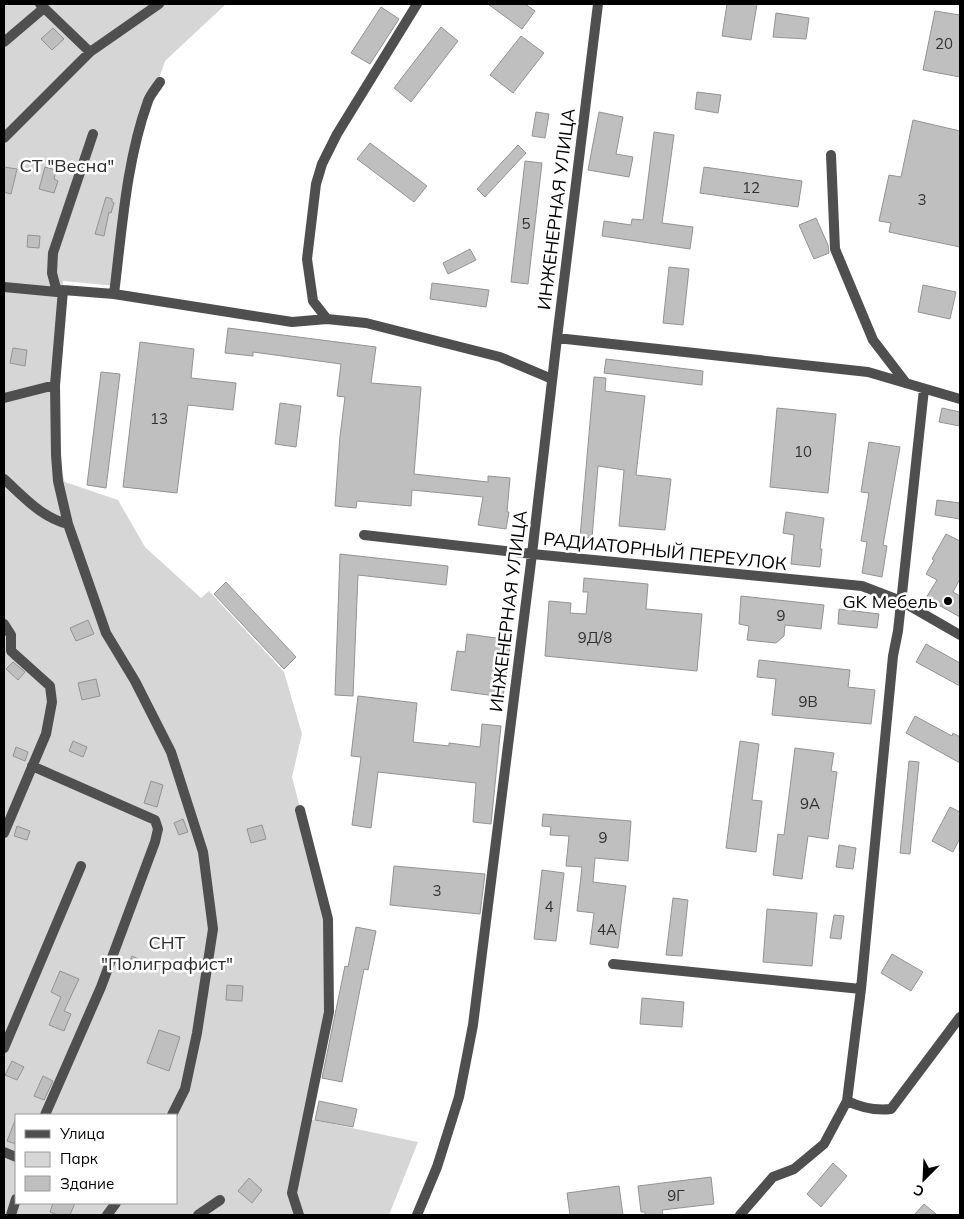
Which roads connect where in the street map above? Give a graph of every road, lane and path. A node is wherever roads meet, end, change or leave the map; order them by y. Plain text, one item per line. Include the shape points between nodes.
1 (159, 4) edge
2 (417, 4) edge
3 (598, 4) edge
4 (42, 6) edge
5 (4, 42) edge
6 (90, 52) junction
7 (160, 82) dead end
8 (93, 134) dead end
9 (4, 138) edge
10 (831, 155) dead end
11 (4, 288) edge
12 (60, 291) junction
13 (114, 294) junction
14 (327, 320) junction
15 (556, 338) junction
16 (552, 379) junction
17 (906, 383) junction
18 (55, 385) junction
19 (924, 389) junction
20 (4, 398) edge
21 (960, 399) edge
22 (4, 479) edge
23 (68, 524) junction
24 (364, 535) dead end
25 (532, 554) junction
26 (901, 601) junction
27 (4, 624) edge
28 (960, 635) edge
29 (32, 766) junction
30 (300, 810) dead end
31 (4, 833) edge
32 (81, 866) dead end
33 (613, 964) dead end
34 (861, 989) junction
35 (960, 1017) edge
36 (4, 1048) edge
37 (847, 1101) junction
38 (45, 1114) edge
39 (172, 1114) edge
40 (220, 1200) dead end
41 (15, 1202) edge
42 (115, 1204) edge
43 (10, 1215) edge
44 (107, 1215) edge
45 (198, 1215) edge
46 (299, 1215) edge
47 (417, 1215) edge
48 (740, 1215) edge

1 - 6 street
2 - 14 street via 342,126 322,164 316,184 307,259 313,301
3 - 15 street, ИНЖЕНЕРНАЯ УЛИЦА
4 - 5 street
4 - 6 street
6 - 9 street
7 - 13 street via 148,100 133,154
8 - 12 street via 53,253 52,273
10 - 17 street via 835,249 873,340
11 - 12 street
12 - 13 street
12 - 18 street
13 - 14 street via 292,322
14 - 16 street via 366,323 500,357
15 - 16 street, ИНЖЕНЕРНАЯ УЛИЦА
15 - 17 street via 868,372
16 - 25 street, ИНЖЕНЕРНАЯ УЛИЦА
17 - 19 street
18 - 20 street
18 - 23 street via 58,481
19 - 21 street
19 - 26 street
22 - 23 street via 40,512
23 - 39 street via 106,633 135,680 171,752 203,852 213,929 197,1033 184,1089
24 - 25 street, РАДИАТОРНЫЙ ПЕРЕУЛОК
25 - 26 street, РАДИАТОРНЫЙ ПЕРЕУЛОК via 862,586
25 - 47 street, ИНЖЕНЕРНАЯ УЛИЦА via 473,1025 459,1097 437,1167
26 - 28 street, РАДИАТОРНЫЙ ПЕРЕУЛОК
26 - 34 street
27 - 29 street via 11,635 11,651 50,686 52,702 46,734
29 - 31 street
29 - 38 street via 155,820 158,829 101,986
30 - 46 street via 328,918 329,1012 292,1193
32 - 36 street
33 - 34 street
34 - 37 street
35 - 37 street via 891,1110 879,1111
37 - 48 street via 824,1144 794,1169 773,1177
40 - 45 street
41 - 43 street
42 - 44 street

